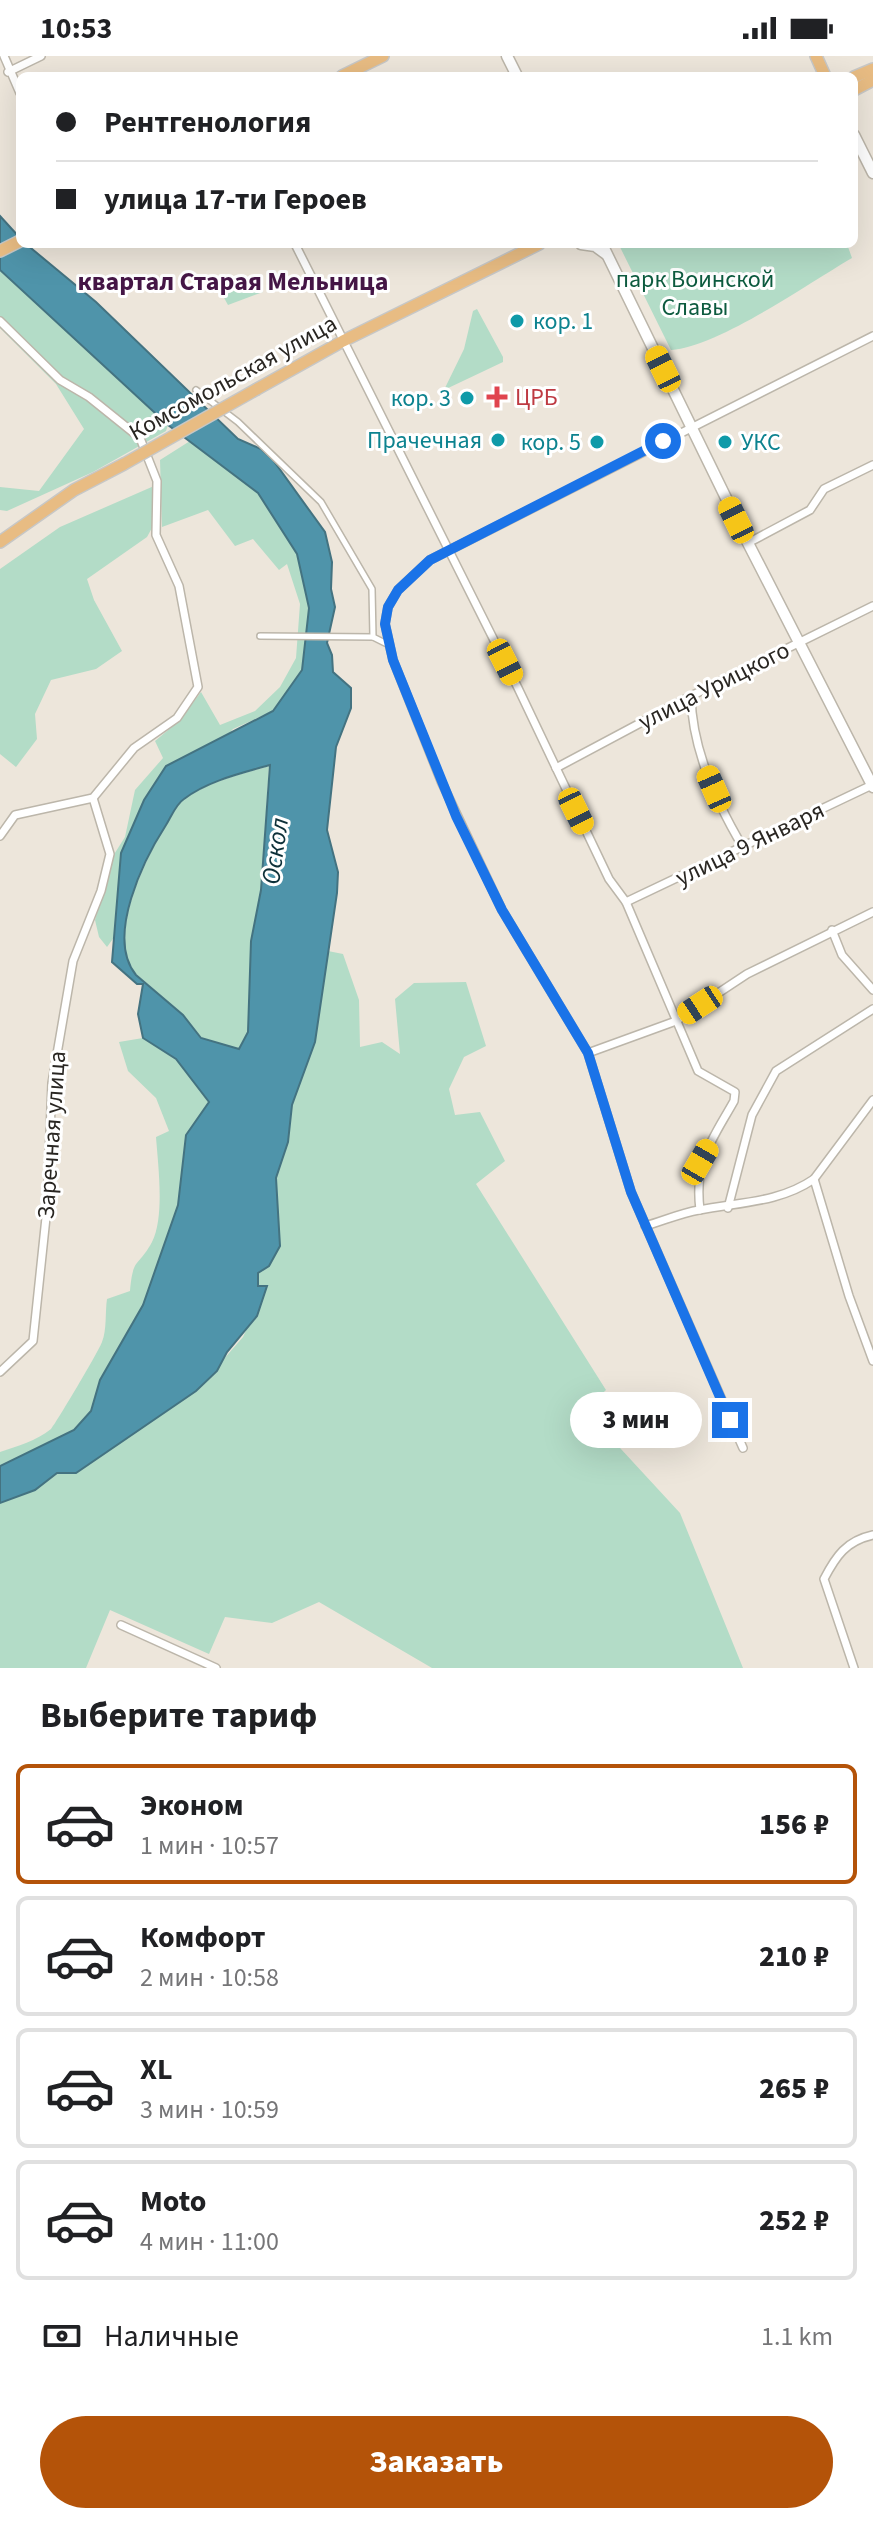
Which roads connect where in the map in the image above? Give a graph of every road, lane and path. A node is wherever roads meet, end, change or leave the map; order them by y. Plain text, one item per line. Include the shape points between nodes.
1 (4, 56) edge
2 (41, 56) edge
3 (383, 56) edge
4 (8, 72) junction
5 (350, 72) edge
6 (16, 86) edge
7 (858, 143) edge
8 (873, 173) edge
9 (297, 248) edge
10 (531, 248) edge
11 (609, 250) edge
12 (0, 321) edge
13 (873, 336) edge
14 (343, 341) junction
15 (196, 390) dead end
16 (691, 427) junction
17 (873, 465) edge
18 (0, 542) edge
19 (748, 543) junction
20 (448, 550) junction
21 (873, 606) edge
22 (260, 636) dead end
23 (373, 637) junction
24 (799, 644) junction
25 (389, 645) junction
26 (691, 696) junction
27 (556, 768) junction
28 (872, 786) edge
29 (93, 798) junction
30 (0, 836) edge
31 (744, 849) junction
32 (626, 902) junction
33 (873, 912) edge
34 (832, 930) junction
35 (873, 990) edge
36 (873, 1009) edge
37 (676, 1021) junction
38 (588, 1053) junction
39 (871, 1102) edge
40 (873, 1114) edge
41 (814, 1179) junction
42 (728, 1208) junction
43 (700, 1210) junction
44 (645, 1226) junction
45 (873, 1361) edge
46 (0, 1372) edge
47 (743, 1448) dead end
48 (873, 1535) edge
49 (121, 1625) dead end
50 (216, 1668) edge
51 (854, 1668) edge

1 - 4 street
2 - 4 street
3 - 5 main road
4 - 6 street
7 - 8 main road
9 - 14 street
10 - 14 main road, Комсомольская улица
11 - 16 main road
12 - 29 street via 60,380 140,438 157,481 156,535 182,600 198,687 177,718 134,748
13 - 16 street
14 - 18 main road, Комсомольская улица, bridge via 74,490
14 - 20 street
15 - 23 street via 238,422 321,502 372,589
16 - 19 main road
16 - 20 street
17 - 19 street via 824,489 810,510
19 - 24 main road
20 - 25 street via 398,590 386,615
20 - 27 street
21 - 24 street, улица Урицкого
22 - 23 street
23 - 25 street
24 - 26 street, улица Урицкого
24 - 28 main road
25 - 38 street via 441,781 502,910
26 - 27 street, улица Урицкого
26 - 31 street via 705,768
27 - 32 street via 609,879
28 - 31 street, улица 9 Января
29 - 30 street via 15,815
29 - 46 street, Заречная улица via 110,854 73,961 52,1083 47,1208 33,1341
31 - 32 street, улица 9 Января
32 - 37 street
33 - 34 street
34 - 35 street via 842,955
34 - 37 street via 747,974
36 - 42 street via 776,1071 752,1115
37 - 38 street
37 - 43 street via 698,1071 735,1092 700,1162
38 - 44 street
39 - 40 street
39 - 41 street
41 - 42 street via 769,1199
41 - 45 street
42 - 43 street
43 - 44 street
44 - 47 street
48 - 51 street via 856,1539 837,1553 824,1579
49 - 50 street

